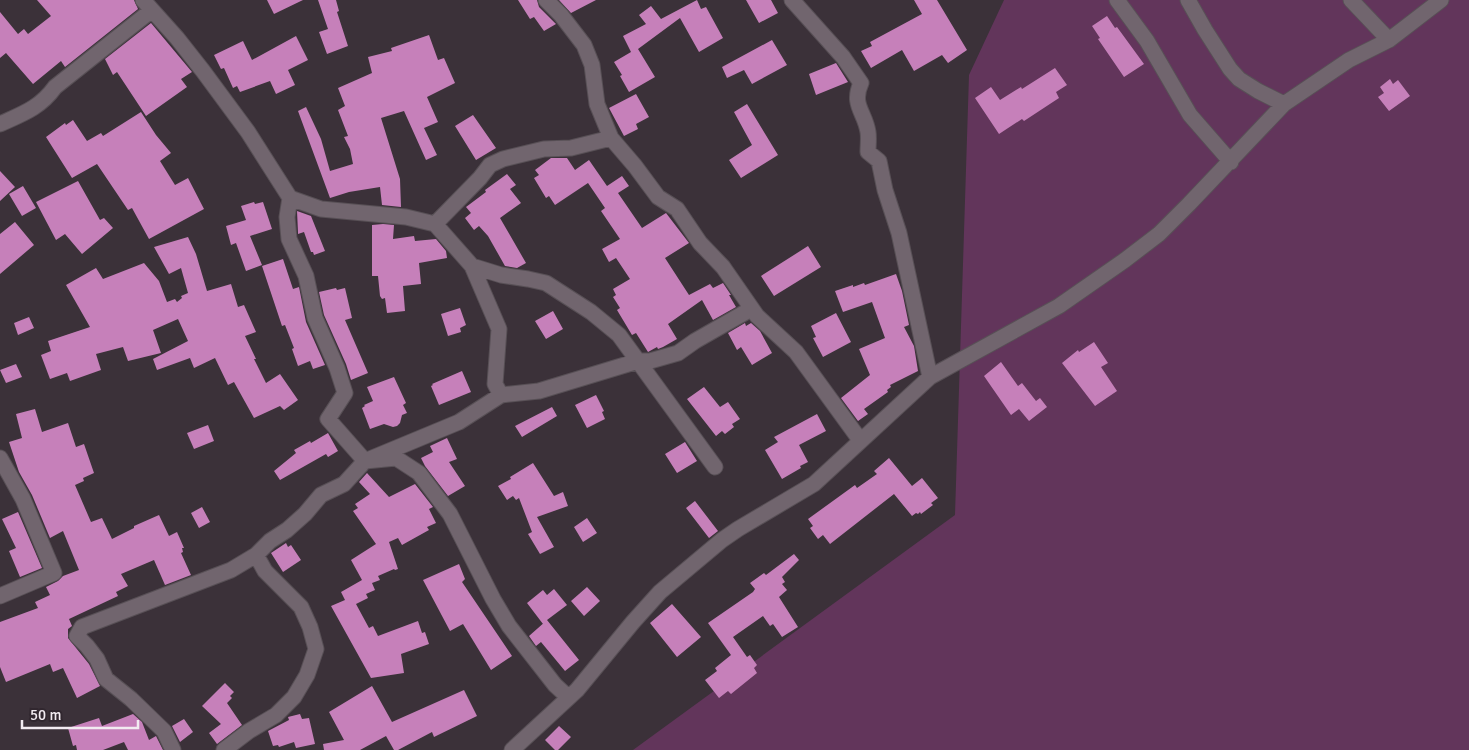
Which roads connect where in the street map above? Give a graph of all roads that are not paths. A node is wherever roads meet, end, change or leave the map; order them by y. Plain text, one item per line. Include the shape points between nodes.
1 (546, 0) edge
2 (792, 0) edge
3 (1117, 0) edge
4 (1188, 0) edge
5 (1352, 0) edge
6 (1363, 0) edge
7 (1440, 0) edge
8 (147, 5) edge
9 (1388, 40) junction
10 (1284, 104) junction
11 (0, 124) edge
12 (611, 138) junction
13 (1231, 162) junction
14 (290, 198) junction
15 (435, 224) junction
16 (472, 266) junction
17 (751, 309) junction
18 (638, 361) junction
19 (930, 377) junction
20 (502, 395) junction
21 (860, 440) junction
22 (0, 458) edge
23 (365, 461) junction
24 (715, 467) dead end
25 (256, 554) junction
26 (0, 596) edge
27 (568, 697) junction
28 (174, 750) edge
29 (224, 750) edge
30 (512, 750) edge

1 - 12 street via 584,45 592,64 597,104
2 - 19 street via 843,56 861,83 857,100 868,131 868,152 879,161 899,233
3 - 13 street via 1147,41 1190,116
4 - 10 street via 1230,69 1258,91
5 - 9 street
6 - 9 street
7 - 9 street
8 - 11 street via 37,107
8 - 14 street via 182,44 242,124
9 - 10 street via 1350,60
10 - 13 street
12 - 15 street via 502,159 490,165
12 - 17 street via 658,197 677,209
13 - 19 street via 1159,234 1125,260 1059,306
14 - 15 street via 321,209 406,217
14 - 23 street via 287,217 289,239 306,276 315,318 345,393 328,419
15 - 16 street
16 - 18 street via 546,283 619,335
16 - 20 street via 499,329 495,384
17 - 18 street via 678,353
17 - 21 street via 796,352
18 - 20 street via 539,391
18 - 24 street
19 - 21 street
20 - 23 street via 459,422
21 - 27 street via 814,484 738,528 660,592
22 - 26 street via 23,499 54,573
23 - 25 street via 344,484 321,495 305,514
23 - 27 street via 396,458 419,473 450,514 509,626
25 - 28 street via 231,570 82,626 77,636 97,659 106,679 164,731
25 - 29 street via 265,571 301,607 316,650 294,697 276,715
27 - 30 street

